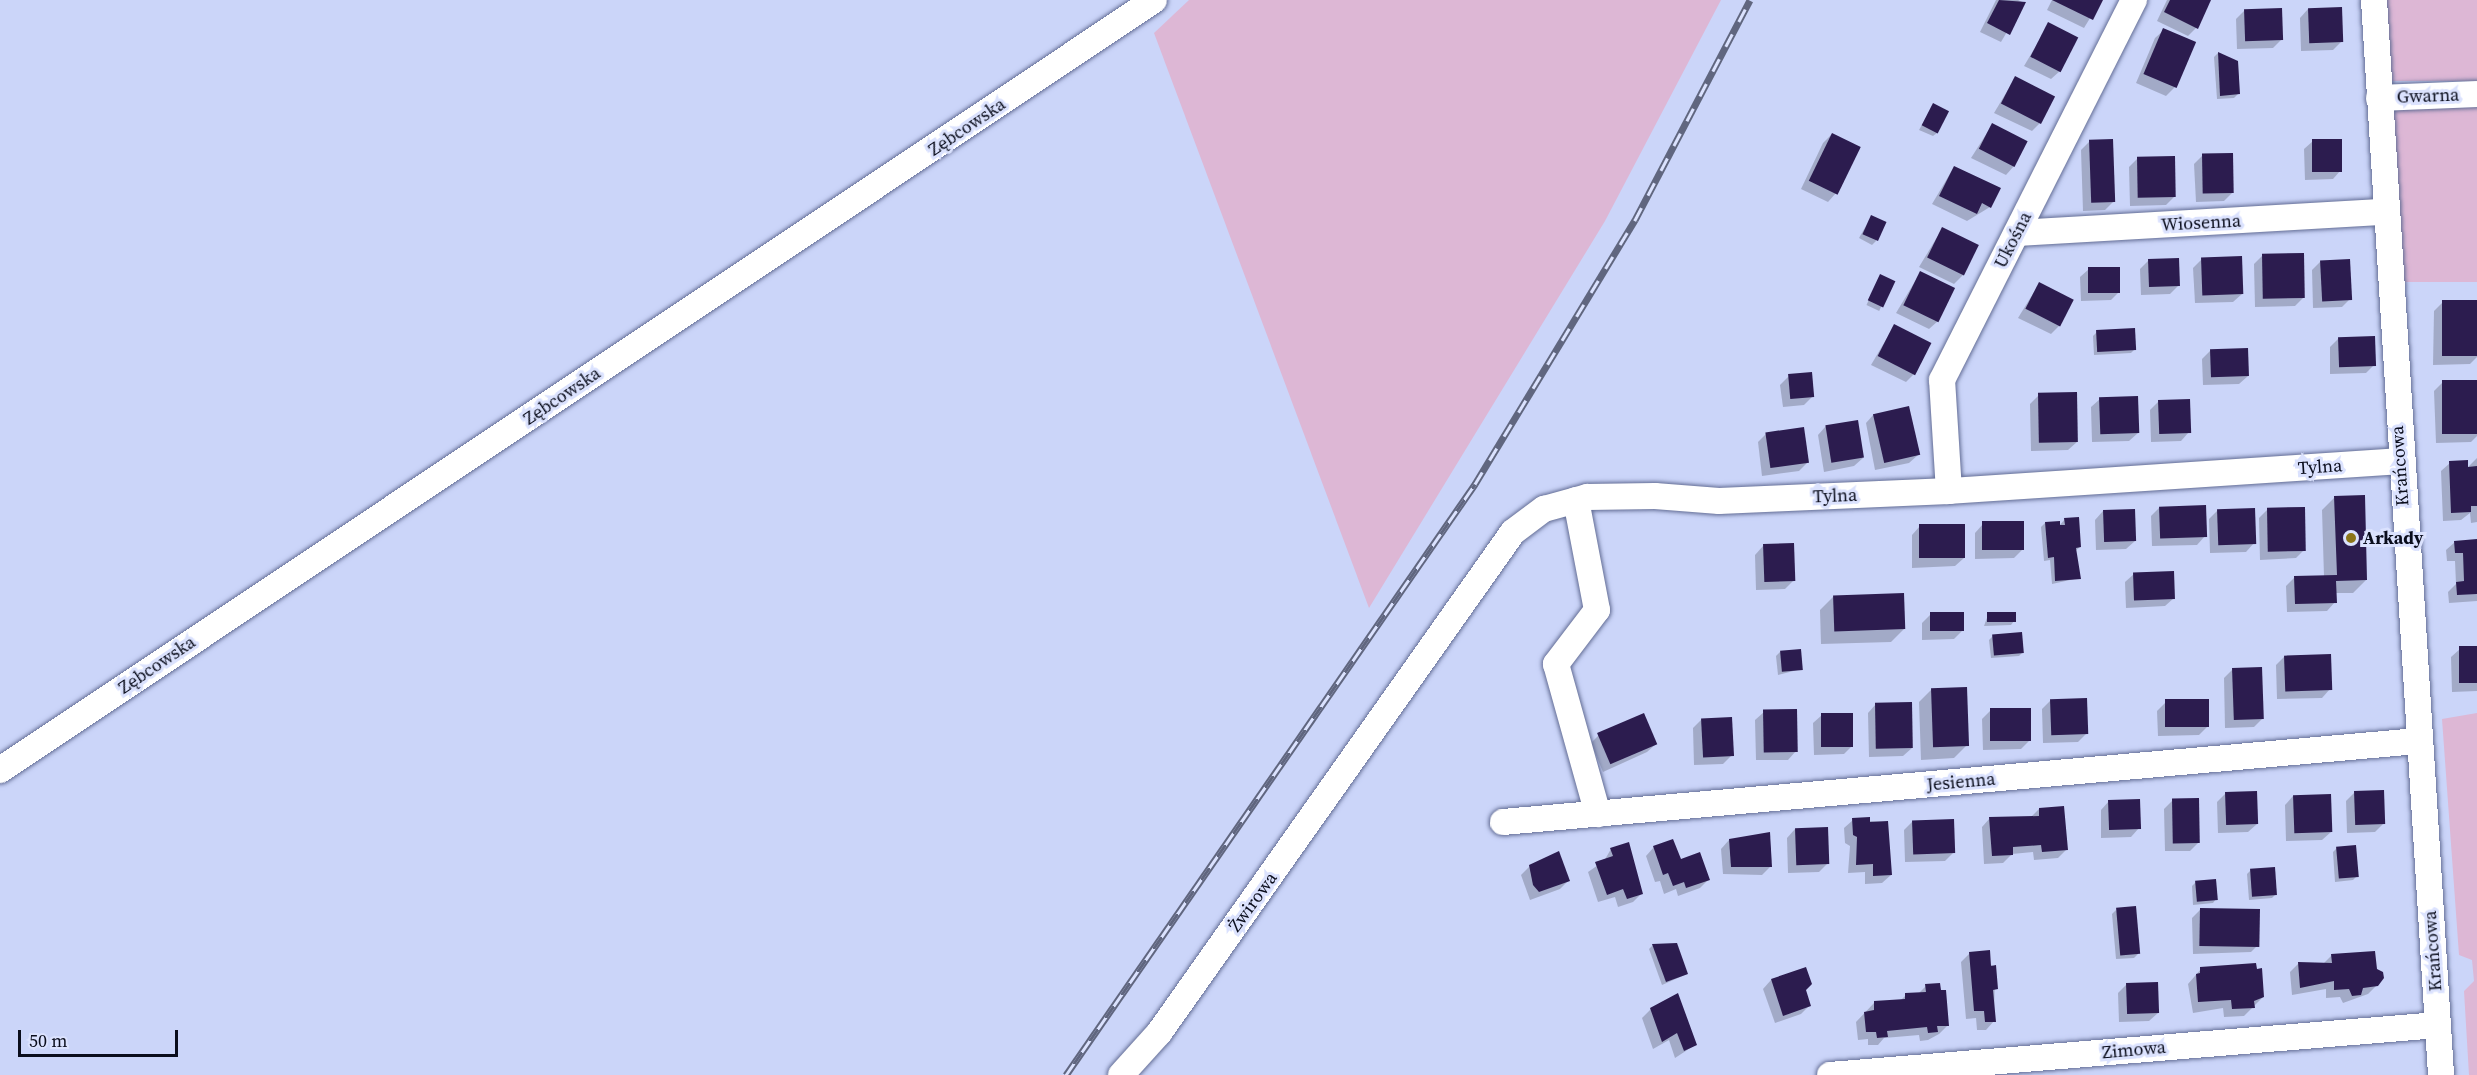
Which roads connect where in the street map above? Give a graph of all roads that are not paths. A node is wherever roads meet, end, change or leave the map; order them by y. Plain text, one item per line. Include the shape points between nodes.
1 (1154, 0) edge
2 (2134, 0) edge
3 (2374, 0) edge
4 (2477, 94) edge
5 (2379, 98) junction
6 (2384, 212) junction
7 (2017, 233) junction
8 (2400, 461) junction
9 (1949, 491) junction
10 (1576, 500) junction
11 (1377, 722) joint
12 (2418, 741) junction
13 (0, 770) edge
14 (1598, 814) junction
15 (1503, 822) dead end
16 (2438, 1025) junction
17 (1121, 1075) edge
18 (1830, 1075) edge
19 (2441, 1075) edge

1 - 13 street, Zębcowska
2 - 7 street, Ukośna
3 - 5 street, Krańcowa
4 - 5 street, Gwarna
5 - 6 street, Krańcowa
6 - 7 street, Wiosenna
6 - 8 street, Krańcowa
7 - 9 street, Ukośna via 1942,380
8 - 9 street, Tylna
8 - 12 street, Krańcowa
9 - 10 street, Tylna via 1719,501 1655,496
10 - 11 street, Tylna via 1544,509 1513,532
10 - 14 street via 1597,610 1556,664
11 - 17 street, Żwirowa via 1159,1033
12 - 14 street, Jesienna
12 - 16 street, Krańcowa
14 - 15 street, Jesienna
16 - 18 street, Zimowa
16 - 19 street, Krańcowa

